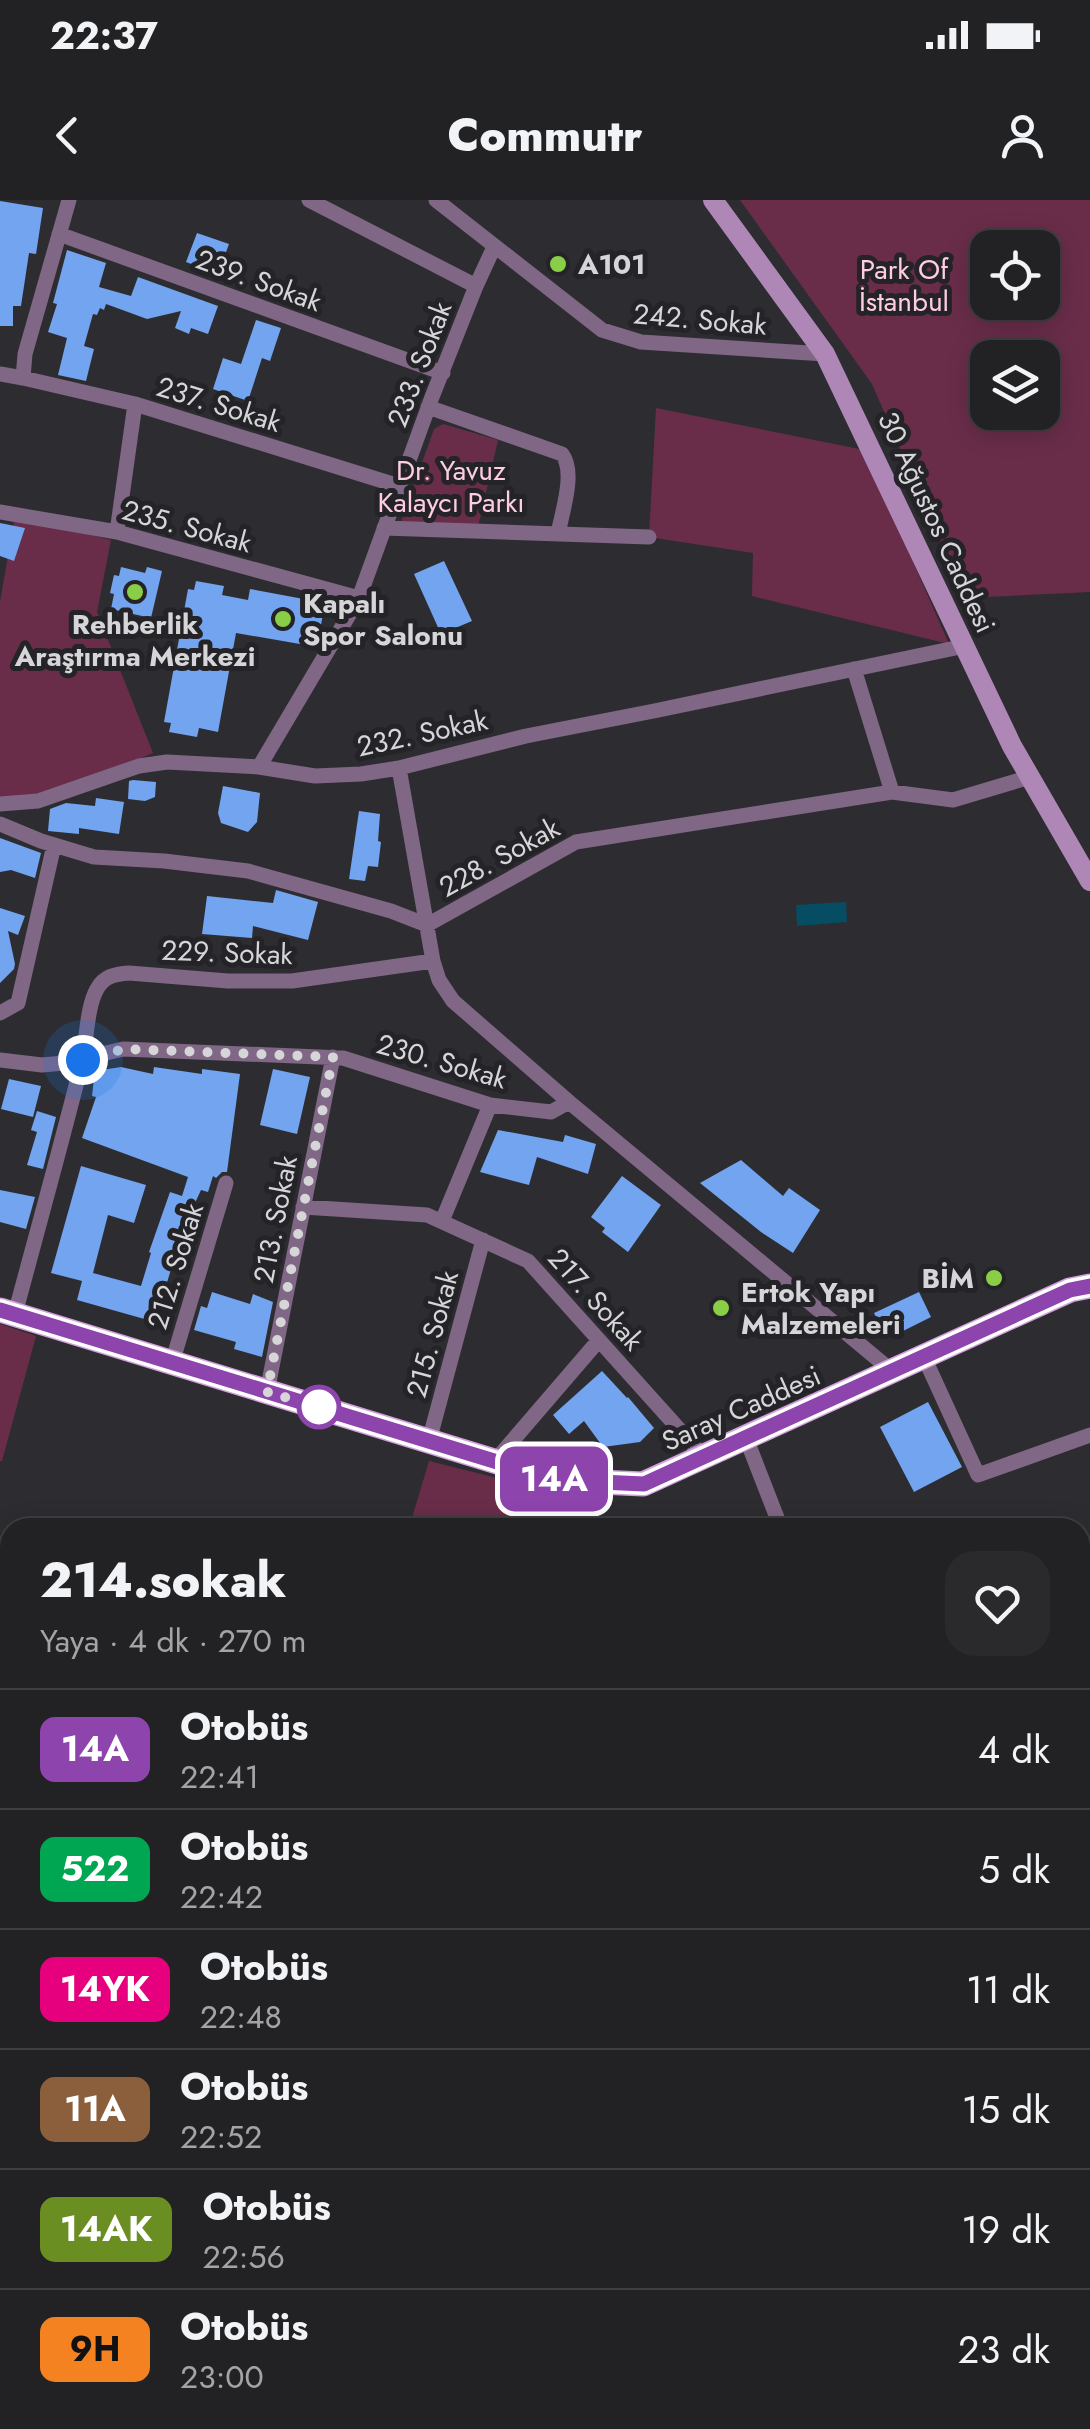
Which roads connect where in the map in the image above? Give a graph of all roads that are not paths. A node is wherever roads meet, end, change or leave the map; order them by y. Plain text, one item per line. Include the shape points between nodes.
1 (69, 200) edge
2 (309, 200) edge
3 (713, 200) edge
4 (445, 203) edge
5 (59, 234) junction
6 (494, 247) junction
7 (476, 286) junction
8 (826, 354) junction
9 (442, 373) junction
10 (0, 374) edge
11 (23, 378) junction
12 (135, 404) junction
13 (428, 407) junction
14 (399, 486) junction
15 (0, 512) edge
16 (384, 528) junction
17 (117, 532) junction
18 (558, 534) junction
19 (649, 538) dead end
20 (358, 598) junction
21 (965, 646) junction
22 (854, 670) junction
23 (259, 768) junction
24 (399, 768) junction
25 (1030, 777) junction
26 (892, 792) junction
27 (0, 804) edge
28 (0, 824) edge
29 (54, 845) junction
30 (1090, 881) edge
31 (427, 925) junction
32 (433, 960) junction
33 (0, 1013) edge
34 (333, 1057) junction
35 (0, 1060) edge
36 (83, 1060) junction
37 (569, 1102) junction
38 (490, 1105) junction
39 (226, 1183) dead end
40 (303, 1207) junction
41 (442, 1221) junction
42 (483, 1240) junction
43 (1090, 1286) edge
44 (7, 1312) edge
45 (599, 1340) junction
46 (924, 1357) junction
47 (172, 1363) junction
48 (892, 1372) junction
49 (267, 1392) junction
50 (1090, 1435) edge
51 (746, 1438) junction
52 (430, 1441) junction
53 (704, 1457) junction
54 (495, 1461) junction
55 (777, 1518) edge

1 - 5 street
2 - 7 street
3 - 8 main road, 30 Ağustos Caddesi
4 - 6 street, 242. Sokak
5 - 9 street, 239. Sokak
5 - 11 street
6 - 7 street, 233. Sokak
6 - 8 street, 242. Sokak via 620,337
7 - 9 street, 233. Sokak
8 - 21 main road, 30 Ağustos Caddesi
9 - 13 street, 233. Sokak
10 - 11 street, 237. Sokak
11 - 12 street, 237. Sokak
12 - 14 street, 237. Sokak
12 - 17 street
13 - 14 street, 233. Sokak
13 - 18 street via 562,454 569,473
14 - 16 street, 233. Sokak
15 - 17 street, 235. Sokak
16 - 18 street
16 - 20 street, 233. Sokak
17 - 20 street, 235. Sokak
18 - 19 street
20 - 23 street, 233. Sokak
21 - 22 street, 232. Sokak
21 - 25 main road, 30 Ağustos Caddesi
22 - 24 street, 232. Sokak
22 - 26 street
23 - 24 street, 232. Sokak via 315,776
23 - 27 street, 232. Sokak via 153,764 38,801
24 - 31 street
25 - 26 street, 228. Sokak via 952,800
25 - 30 main road, 30 Ağustos Caddesi
26 - 31 street, 228. Sokak via 576,842
28 - 29 street, 228. Sokak
29 - 31 street, 228. Sokak via 94,858 248,871
29 - 33 street via 18,1003
31 - 32 street
32 - 36 street, 229. Sokak via 276,981 116,974 93,996
32 - 37 street via 453,1001
34 - 36 street, 230. Sokak via 124,1049
34 - 38 street, 230. Sokak
34 - 40 street, 213. Sokak
35 - 36 street, 230. Sokak
36 - 44 street, 229. Sokak
37 - 38 street, 230. Sokak via 551,1112
37 - 48 street
38 - 41 street
39 - 47 street, 212. Sokak
40 - 41 street, 217. Sokak via 427,1214
40 - 49 street, 213. Sokak
41 - 42 street, 217. Sokak
42 - 45 street, 217. Sokak via 528,1260
42 - 52 street, 215. Sokak
43 - 46 main road, Saray Caddesi
44 - 47 main road, Saray Caddesi
45 - 53 street, 217. Sokak
45 - 54 street
46 - 48 main road, Saray Caddesi
46 - 50 street via 978,1475
47 - 49 main road, Saray Caddesi
48 - 51 main road, Saray Caddesi
49 - 52 main road, Saray Caddesi
51 - 53 main road, Saray Caddesi
51 - 55 street
52 - 54 main road, Saray Caddesi
53 - 54 main road, Saray Caddesi via 644,1484 556,1480

